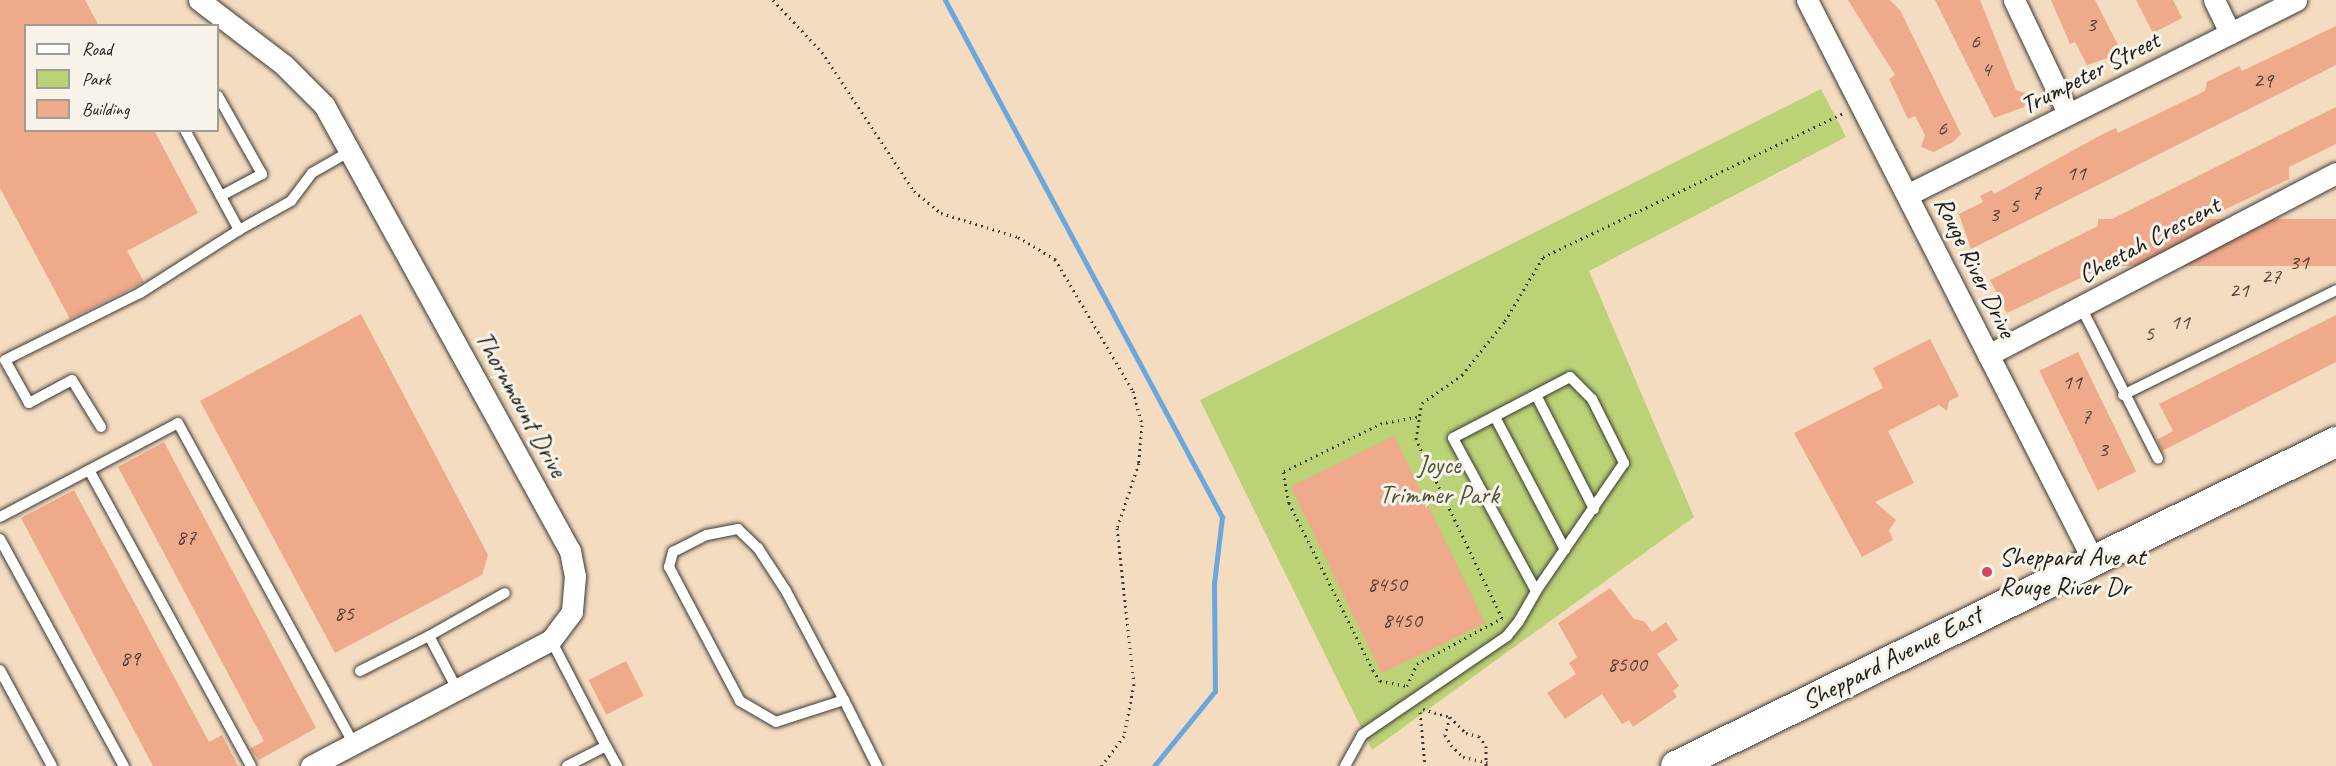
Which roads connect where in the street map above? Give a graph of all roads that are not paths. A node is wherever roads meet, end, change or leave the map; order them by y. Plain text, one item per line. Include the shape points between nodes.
1 (199, 0) edge
2 (1807, 0) edge
3 (2014, 0) edge
4 (2214, 0) edge
5 (2296, 0) edge
6 (2230, 33) junction
7 (219, 98) edge
8 (2068, 113) junction
9 (186, 132) edge
10 (352, 150) junction
11 (2336, 173) edge
12 (1909, 194) junction
13 (221, 196) junction
14 (239, 230) junction
15 (2336, 290) edge
16 (2080, 307) junction
17 (1988, 355) junction
18 (3, 356) edge
19 (1536, 395) junction
20 (2123, 395) junction
21 (1495, 417) junction
22 (101, 427) dead end
23 (2336, 442) edge
24 (2158, 459) dead end
25 (89, 470) junction
26 (1594, 509) junction
27 (0, 517) edge
28 (0, 539) edge
29 (1565, 550) junction
30 (2092, 558) junction
31 (1536, 591) junction
32 (505, 593) dead end
33 (429, 636) junction
34 (551, 640) junction
35 (0, 670) edge
36 (360, 671) dead end
37 (457, 689) junction
38 (844, 700) junction
39 (354, 744) junction
40 (606, 746) junction
41 (52, 766) edge
42 (124, 766) edge
43 (251, 766) edge
44 (311, 766) edge
45 (567, 766) edge
46 (618, 766) edge
47 (877, 766) edge
48 (1345, 766) edge
49 (1676, 766) edge

1 - 10 street, Thornmount Drive via 284,64 324,105
2 - 12 street, Rouge River Drive
3 - 8 street
4 - 6 street
5 - 6 street, Trumpeter Street
6 - 8 street, Trumpeter Street
7 - 13 lane via 262,174
8 - 12 street, Trumpeter Street
9 - 13 lane
10 - 14 lane via 312,173 291,201
10 - 34 street, Thornmount Drive via 570,551 572,612
11 - 16 street, Cheetah Crescent
12 - 17 street, Rouge River Drive
13 - 14 lane
14 - 18 lane via 140,293
15 - 20 lane
16 - 17 street, Cheetah Crescent
16 - 20 lane
17 - 30 street, Rouge River Drive
18 - 22 lane via 28,403 72,380
19 - 21 lane
19 - 26 lane
19 - 26 lane via 1570,377 1592,399 1624,463
20 - 24 lane
21 - 29 lane
21 - 31 lane via 1453,438
23 - 30 main road, Sheppard Avenue East
25 - 27 lane
25 - 39 lane via 178,423
25 - 43 lane
26 - 29 lane
28 - 42 lane
29 - 31 lane
30 - 49 main road, Sheppard Avenue East
31 - 48 lane via 1508,636 1362,735
32 - 33 lane
33 - 36 lane
33 - 37 lane
34 - 37 street, Thornmount Drive
34 - 40 lane
35 - 41 lane
37 - 39 street, Thornmount Drive
38 - 38 lane via 786,591 758,548 738,529 707,535 673,552 669,567 740,701 776,722
38 - 47 lane
39 - 44 street, Thornmount Drive
40 - 45 lane
40 - 46 lane

